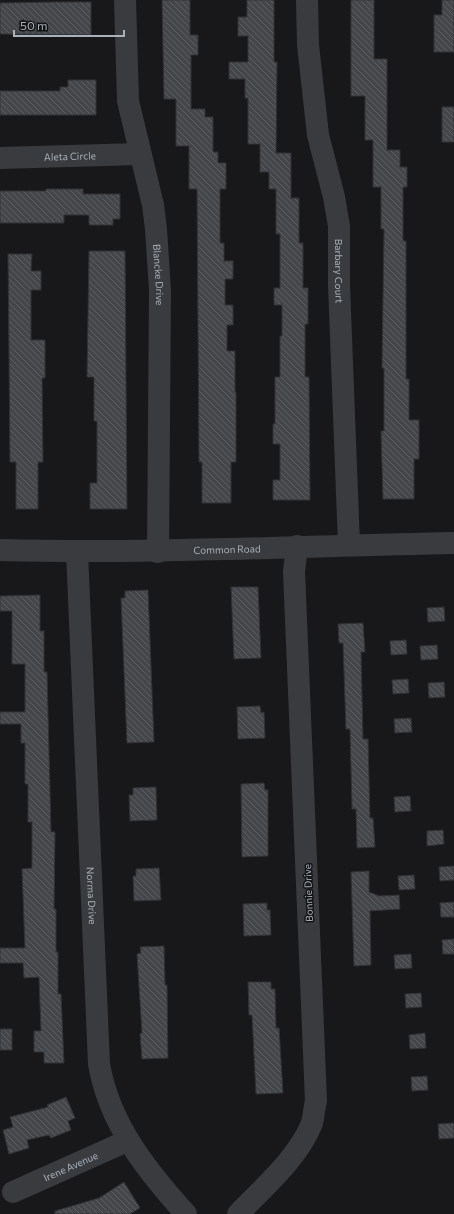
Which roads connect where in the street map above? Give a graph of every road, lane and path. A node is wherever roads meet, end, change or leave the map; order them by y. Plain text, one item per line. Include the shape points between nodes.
1 (125, 0) edge
2 (307, 0) edge
3 (139, 154) junction
4 (0, 158) edge
5 (454, 543) edge
6 (349, 545) junction
7 (297, 546) junction
8 (0, 550) edge
9 (77, 552) junction
10 (158, 552) junction
11 (127, 1140) junction
12 (13, 1192) dead end
13 (186, 1214) edge
14 (238, 1214) edge

1 - 3 street, Blancke Drive via 128,101
2 - 6 street, Barbary Court via 308,44 318,135 339,226
3 - 4 street, Aleta Circle
3 - 10 street, Blancke Drive via 156,229 160,290
5 - 6 street, Common Road
6 - 7 street, Common Road
7 - 10 street, Common Road
7 - 14 street, Bonnie Drive via 294,572 316,1101 312,1122 303,1139
8 - 9 street, Common Road
9 - 10 street, Common Road
9 - 11 street, Norma Drive via 99,1064 106,1096
11 - 12 street, Irene Avenue
11 - 13 street, Norma Drive via 164,1190

